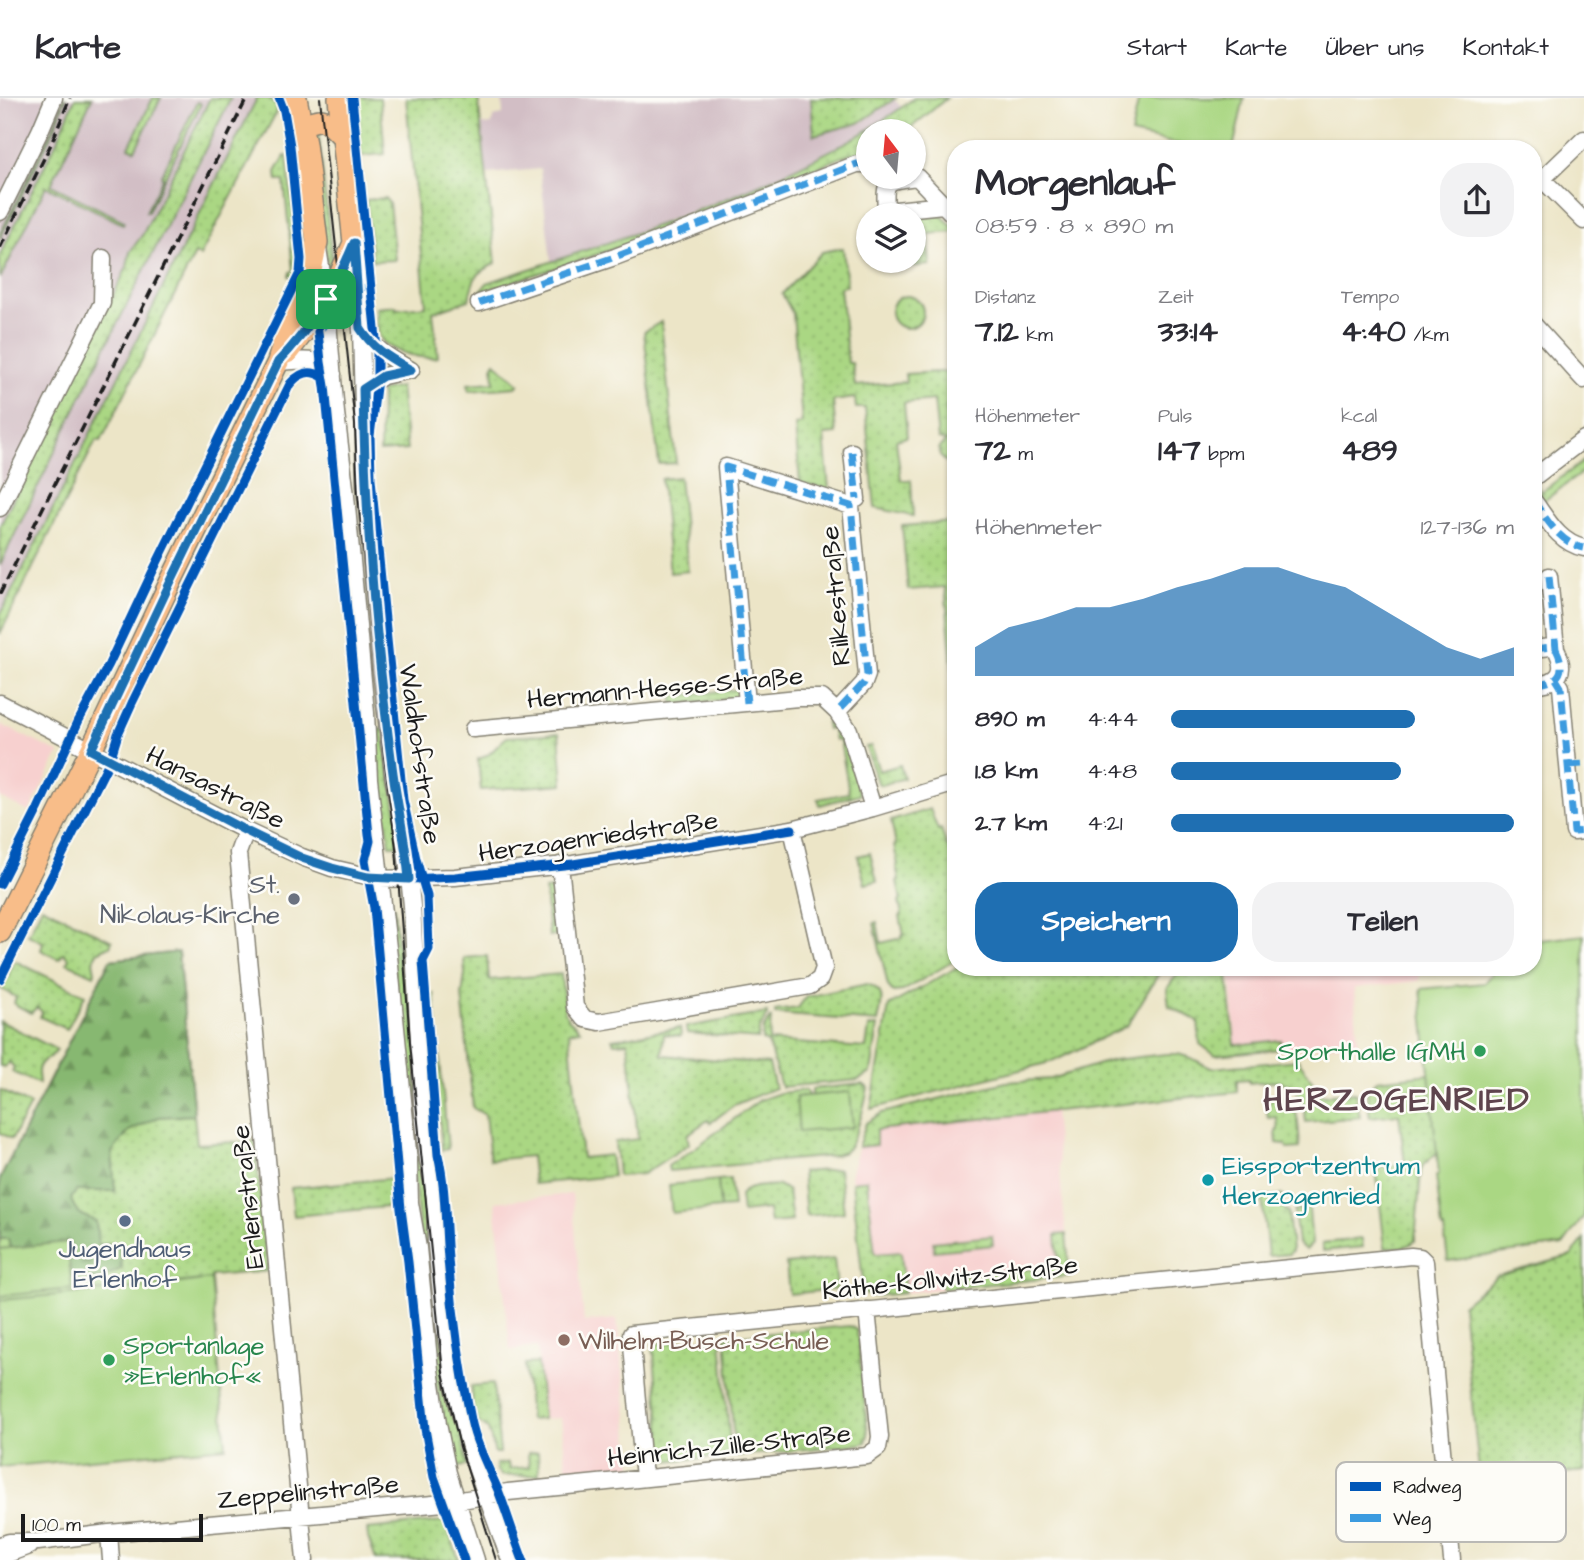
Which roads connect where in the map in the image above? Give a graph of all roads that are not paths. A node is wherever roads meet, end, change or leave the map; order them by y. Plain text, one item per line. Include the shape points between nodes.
1 (54, 98) edge
2 (296, 98) edge
3 (339, 98) edge
4 (302, 125) junction
5 (343, 137) junction
6 (1584, 139) edge
7 (856, 164) edge
8 (1542, 179) edge
9 (1542, 186) edge
10 (926, 187) edge
11 (885, 189) edge
12 (943, 205) junction
13 (947, 209) edge
14 (0, 212) edge
15 (1584, 221) edge
16 (317, 242) junction
17 (354, 243) junction
18 (103, 258) dead end
19 (326, 299) junction
20 (480, 303) dead end
21 (360, 328) junction
22 (1542, 334) edge
23 (278, 362) junction
24 (333, 374) junction
25 (1584, 380) edge
26 (363, 389) junction
27 (1584, 439) edge
28 (340, 447) junction
29 (852, 452) dead end
30 (364, 464) junction
31 (1542, 471) edge
32 (854, 503) junction
33 (0, 508) edge
34 (1542, 512) edge
35 (1584, 548) edge
36 (1549, 576) dead end
37 (1542, 648) edge
38 (1556, 649) junction
39 (1556, 679) junction
40 (1542, 684) edge
41 (0, 703) edge
42 (747, 703) junction
43 (836, 712) junction
44 (473, 730) dead end
45 (91, 750) junction
46 (1576, 764) edge
47 (947, 786) edge
48 (873, 808) junction
49 (792, 828) junction
50 (246, 831) junction
51 (1584, 831) edge
52 (560, 865) junction
53 (380, 879) junction
54 (409, 879) junction
55 (0, 932) edge
56 (867, 1310) junction
57 (1443, 1462) edge
58 (644, 1478) junction
59 (487, 1495) junction
60 (457, 1500) junction
61 (301, 1517) junction
62 (109, 1533) junction
63 (38, 1542) junction
64 (1450, 1542) edge
65 (0, 1545) edge
66 (0, 1557) edge
67 (111, 1560) edge
68 (305, 1560) edge
69 (476, 1560) edge
70 (510, 1560) edge
71 (1452, 1560) edge

1 - 14 street
2 - 4 main road, Waldhofstraße
3 - 5 main road, Waldhofstraße
4 - 5 main road via 323,119
4 - 16 main road, Waldhofstraße
5 - 17 main road, Waldhofstraße
6 - 8 street
7 - 20 street via 615,257
9 - 15 street
10 - 12 street
11 - 12 street via 886,211
12 - 13 street
16 - 19 street, Waldhofstraße
16 - 23 main road via 308,284
17 - 19 main road
17 - 21 street, Waldhofstraße
18 - 33 street via 102,303
19 - 23 main road
19 - 24 street, Waldhofstraße
21 - 26 street, Waldhofstraße
21 - 26 street via 377,349 411,370 383,376
22 - 25 street
23 - 24 street via 315,361
23 - 45 main road
24 - 28 street, Waldhofstraße
26 - 30 street, Waldhofstraße
27 - 31 street
28 - 30 street via 351,468
28 - 53 street, Waldhofstraße
29 - 32 street, Rilkestraße
30 - 54 street, Waldhofstraße via 381,669
32 - 42 street via 726,467
32 - 43 street, Rilkestraße via 867,675
34 - 35 street via 1562,538
36 - 38 street
37 - 38 street
38 - 39 street via 1561,667
39 - 40 street
39 - 46 street
41 - 45 street, Hansastraße
42 - 43 street, Hermann-Hesse-Straße via 822,698
42 - 44 street, Hermann-Hesse-Straße
43 - 48 street, Hermann-Hesse-Straße via 849,730
45 - 50 street, Hansastraße
45 - 55 main road
46 - 51 street via 1574,832
47 - 48 street, Herzogenriedstraße
48 - 49 street, Herzogenriedstraße
49 - 52 street, Herzogenriedstraße
49 - 52 street via 824,968 820,979 810,986 599,1022 585,1019 575,1007
50 - 53 street, Hansastraße via 302,858
50 - 61 street, Erlenstraße via 238,851
52 - 54 street, Herzogenriedstraße
53 - 54 street, Herzogenriedstraße
53 - 60 street, Waldhofstraße via 430,1370 448,1474
54 - 59 street, Waldhofstraße via 422,1103 436,1205 444,1324 459,1410
56 - 57 street, Käthe-Kollwitz-Straße via 1420,1257 1425,1262
56 - 58 street, Heinrich-Zille-Straße via 878,1448 867,1455
56 - 58 street, Käthe-Kollwitz-Straße via 631,1334
58 - 59 street, Heinrich-Zille-Straße
59 - 60 street
59 - 70 street, Waldhofstraße
60 - 61 street, Zeppelinstraße
60 - 69 street, Waldhofstraße
61 - 62 street, Zeppelinstraße
61 - 68 street, Erlenstraße
62 - 63 street, Zeppelinstraße
62 - 67 street
63 - 65 street, Zeppelinstraße
63 - 66 street, Zeppelinstraße
64 - 71 street, Käthe-Kollwitz-Straße

